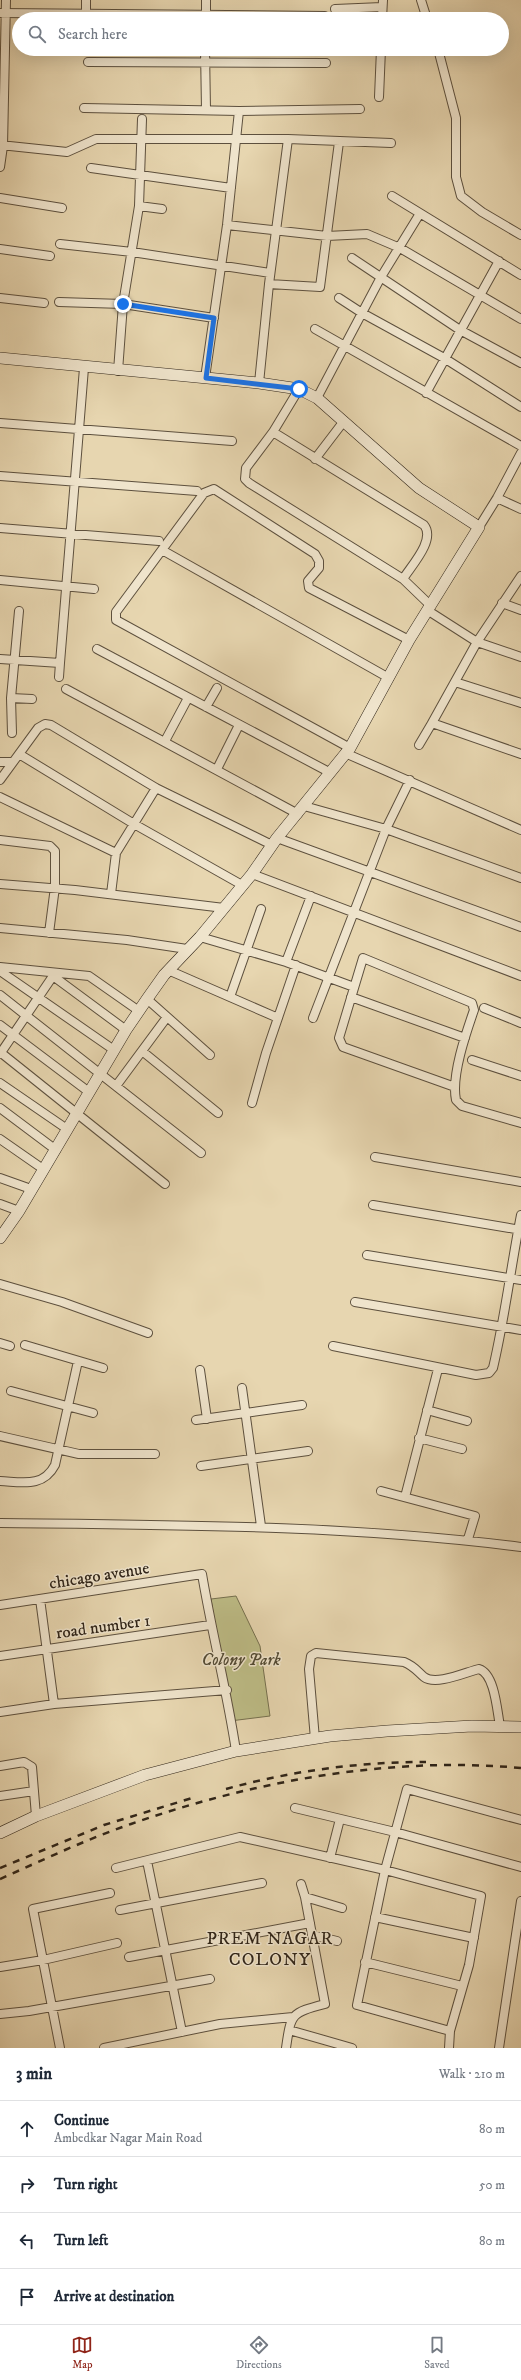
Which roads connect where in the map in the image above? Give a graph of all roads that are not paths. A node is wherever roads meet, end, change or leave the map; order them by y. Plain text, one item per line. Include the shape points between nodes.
1 (6, 0) edge
2 (86, 0) edge
3 (206, 0) edge
4 (421, 0) edge
5 (383, 4) edge
6 (335, 9) dead end
7 (86, 12) edge
8 (206, 12) edge
9 (425, 12) edge
10 (3, 13) edge
11 (205, 56) edge
12 (381, 56) edge
13 (440, 56) edge
14 (88, 62) dead end
15 (205, 62) junction
16 (326, 63) dead end
17 (2, 80) edge
18 (380, 97) dead end
19 (84, 108) dead end
20 (360, 109) dead end
21 (206, 110) junction
22 (239, 110) junction
23 (142, 119) dead end
24 (236, 138) junction
25 (142, 139) junction
26 (288, 139) junction
27 (339, 142) junction
28 (391, 143) dead end
29 (1, 146) edge
30 (0, 167) edge
31 (91, 168) dead end
32 (141, 176) junction
33 (230, 188) junction
34 (392, 196) dead end
35 (0, 198) edge
36 (139, 206) junction
37 (62, 208) dead end
38 (162, 209) dead end
39 (419, 215) junction
40 (227, 225) junction
41 (275, 230) junction
42 (521, 235) edge
43 (327, 236) junction
44 (60, 244) dead end
45 (400, 248) junction
46 (0, 249) edge
47 (132, 252) junction
48 (50, 256) dead end
49 (352, 258) dead end
50 (499, 262) junction
51 (221, 266) junction
52 (270, 273) junction
53 (521, 275) edge
54 (381, 277) junction
55 (269, 284) junction
56 (479, 296) junction
57 (0, 298) edge
58 (339, 298) dead end
59 (59, 302) dead end
60 (44, 303) dead end
61 (123, 304) junction
62 (362, 313) junction
63 (214, 318) junction
64 (521, 319) edge
65 (315, 329) dead end
66 (460, 330) junction
67 (344, 347) junction
68 (0, 358) edge
69 (444, 358) junction
70 (521, 363) edge
71 (84, 368) junction
72 (118, 371) junction
73 (206, 378) junction
74 (259, 383) junction
75 (299, 389) junction
76 (426, 393) junction
77 (317, 398) junction
78 (521, 407) edge
79 (344, 421) junction
80 (0, 423) edge
81 (79, 430) junction
82 (273, 432) junction
83 (232, 441) dead end
84 (521, 446) edge
85 (521, 453) edge
86 (315, 459) junction
87 (0, 476) edge
88 (74, 482) junction
89 (197, 491) dead end
90 (497, 498) junction
91 (521, 509) edge
92 (479, 527) junction
93 (0, 528) edge
94 (71, 534) junction
95 (159, 541) dead end
96 (162, 550) junction
97 (521, 576) edge
98 (403, 579) junction
99 (0, 580) edge
100 (67, 588) junction
101 (94, 590) dead end
102 (502, 603) junction
103 (429, 608) junction
104 (521, 610) edge
105 (19, 611) dead end
106 (409, 640) junction
107 (477, 642) junction
108 (97, 649) dead end
109 (521, 657) edge
110 (0, 659) edge
111 (15, 660) junction
112 (60, 663) junction
113 (59, 677) dead end
114 (389, 678) junction
115 (455, 682) junction
116 (218, 688) dead end
117 (66, 689) dead end
118 (11, 698) junction
119 (188, 698) junction
120 (32, 699) dead end
121 (521, 703) edge
122 (206, 707) junction
123 (432, 723) junction
124 (239, 725) junction
125 (12, 733) dead end
126 (165, 741) junction
127 (420, 746) dead end
128 (347, 751) junction
129 (20, 754) junction
130 (521, 754) edge
131 (0, 762) edge
132 (13, 762) junction
133 (217, 769) junction
134 (329, 772) junction
135 (0, 780) edge
136 (410, 780) junction
137 (156, 788) junction
138 (0, 797) edge
139 (301, 810) junction
140 (134, 824) junction
141 (386, 829) junction
142 (521, 830) edge
143 (0, 840) edge
144 (275, 842) junction
145 (116, 852) junction
146 (370, 871) junction
147 (252, 874) junction
148 (521, 878) edge
149 (0, 884) edge
150 (242, 885) junction
151 (55, 888) junction
152 (111, 894) junction
153 (311, 896) junction
154 (224, 908) junction
155 (261, 909) dead end
156 (353, 912) junction
157 (521, 927) edge
158 (0, 928) edge
159 (49, 933) junction
160 (200, 937) junction
161 (187, 949) junction
162 (247, 951) junction
163 (286, 962) junction
164 (296, 965) junction
165 (0, 967) edge
166 (0, 970) edge
167 (168, 970) junction
168 (54, 974) junction
169 (521, 976) edge
170 (328, 978) junction
171 (354, 987) junction
172 (0, 995) edge
173 (39, 996) junction
174 (230, 997) junction
175 (351, 997) junction
176 (147, 999) junction
177 (484, 1008) dead end
178 (139, 1011) junction
179 (26, 1014) junction
180 (167, 1017) junction
181 (278, 1018) junction
182 (313, 1018) dead end
183 (521, 1023) edge
184 (0, 1025) edge
185 (126, 1030) junction
186 (13, 1035) junction
187 (464, 1038) junction
188 (114, 1050) junction
189 (142, 1051) junction
190 (0, 1053) edge
191 (210, 1055) dead end
192 (472, 1060) dead end
193 (100, 1074) junction
194 (521, 1076) edge
195 (0, 1083) edge
196 (116, 1086) junction
197 (455, 1087) junction
198 (89, 1092) junction
199 (252, 1103) dead end
200 (0, 1108) edge
201 (218, 1113) dead end
202 (76, 1114) junction
203 (521, 1123) edge
204 (67, 1129) junction
205 (0, 1139) edge
206 (56, 1150) junction
207 (201, 1153) dead end
208 (375, 1157) dead end
209 (43, 1169) junction
210 (0, 1178) edge
211 (521, 1182) edge
212 (165, 1184) dead end
213 (31, 1189) junction
214 (0, 1204) edge
215 (372, 1205) dead end
216 (19, 1212) junction
217 (521, 1215) edge
218 (520, 1230) edge
219 (0, 1238) edge
220 (367, 1255) dead end
221 (509, 1277) junction
222 (521, 1280) edge
223 (0, 1284) edge
224 (355, 1302) dead end
225 (503, 1327) junction
226 (521, 1330) edge
227 (148, 1333) dead end
228 (0, 1343) edge
229 (25, 1345) dead end
230 (10, 1346) dead end
231 (333, 1346) dead end
232 (78, 1361) junction
233 (103, 1368) dead end
234 (438, 1369) junction
235 (200, 1370) dead end
236 (242, 1388) dead end
237 (11, 1391) dead end
238 (302, 1405) dead end
239 (68, 1406) junction
240 (427, 1410) junction
241 (93, 1413) dead end
242 (246, 1413) junction
243 (207, 1419) junction
244 (196, 1420) dead end
245 (467, 1421) dead end
246 (0, 1436) edge
247 (419, 1438) junction
248 (462, 1449) dead end
249 (58, 1450) junction
250 (308, 1451) dead end
251 (155, 1454) dead end
252 (252, 1459) junction
253 (202, 1466) dead end
254 (0, 1481) edge
255 (381, 1491) dead end
256 (405, 1497) junction
257 (0, 1524) edge
258 (261, 1526) junction
259 (468, 1539) junction
260 (521, 1547) edge
261 (40, 1599) junction
262 (0, 1605) edge
263 (210, 1625) junction
264 (47, 1649) junction
265 (0, 1656) edge
266 (227, 1690) junction
267 (54, 1704) junction
268 (0, 1712) edge
269 (500, 1726) junction
270 (521, 1727) edge
271 (315, 1739) junction
272 (236, 1751) junction
273 (0, 1766) edge
274 (34, 1790) junction
275 (0, 1796) edge
276 (295, 1808) dead end
277 (36, 1816) junction
278 (340, 1819) junction
279 (521, 1820) edge
280 (395, 1832) junction
281 (0, 1833) edge
282 (330, 1858) junction
283 (147, 1861) junction
284 (521, 1867) edge
285 (116, 1868) dead end
286 (385, 1870) junction
287 (262, 1883) dead end
288 (302, 1884) dead end
289 (110, 1894) dead end
290 (305, 1898) junction
291 (521, 1901) edge
292 (156, 1903) junction
293 (342, 1908) dead end
294 (120, 1910) dead end
295 (375, 1917) junction
296 (310, 1923) junction
297 (312, 1934) junction
298 (474, 1938) junction
299 (337, 1941) dead end
300 (117, 1943) dead end
301 (165, 1949) junction
302 (129, 1957) dead end
303 (43, 1960) junction
304 (365, 1962) junction
305 (0, 1967) edge
306 (210, 1979) dead end
307 (173, 1986) junction
308 (462, 1986) junction
309 (52, 2007) junction
310 (0, 2014) edge
311 (293, 2017) junction
312 (289, 2030) junction
313 (450, 2030) junction
314 (182, 2032) junction
315 (60, 2048) edge
316 (104, 2048) edge
317 (286, 2048) edge
318 (352, 2048) edge
319 (449, 2048) edge
320 (499, 2048) edge

1 - 10 street
2 - 7 street
3 - 8 street
4 - 9 street
5 - 6 street
10 - 17 street
11 - 15 street
12 - 18 street
13 - 42 street via 456,118 456,177 461,196
14 - 15 street
15 - 16 street
15 - 21 street
17 - 29 street
19 - 21 street
20 - 22 street
21 - 22 street
22 - 24 street
23 - 25 street
24 - 25 street
24 - 26 street
24 - 33 street
25 - 29 street via 96,139 67,152
25 - 32 street
26 - 27 street
26 - 41 street
27 - 28 street
27 - 43 street
29 - 30 street
31 - 32 street
32 - 33 street
32 - 36 street
33 - 40 street
34 - 39 street
35 - 37 street
36 - 38 street
36 - 47 street
39 - 45 street
39 - 50 street
40 - 41 street
40 - 51 street
41 - 43 street
41 - 52 street
43 - 45 street via 367,234
43 - 55 street via 320,287
44 - 47 street
45 - 54 street
45 - 56 street
46 - 48 street
47 - 51 street
47 - 61 street
49 - 54 street
50 - 53 street
50 - 56 street
51 - 52 street
51 - 63 street
52 - 55 street
54 - 62 street
54 - 66 street
55 - 74 street
56 - 64 street
56 - 66 street
57 - 60 street
58 - 62 street
59 - 61 street
61 - 63 street
61 - 72 street
62 - 67 street
62 - 69 street
63 - 73 street
65 - 67 street
66 - 69 street
66 - 70 street
67 - 76 street
67 - 77 street
68 - 71 street
69 - 76 street
69 - 78 street
71 - 72 street
71 - 81 street
72 - 73 street
73 - 74 street
74 - 75 street
75 - 77 street
75 - 82 street
76 - 84 street
77 - 79 street
79 - 86 street
79 - 92 street via 419,488
80 - 81 street
81 - 83 street
81 - 88 street
82 - 86 street
82 - 98 street via 246,468 245,479
85 - 90 street
86 - 98 street via 420,522 427,529 427,540
87 - 88 street
88 - 89 street
88 - 94 street
90 - 91 street
90 - 92 street
92 - 103 street
93 - 94 street
94 - 95 street
94 - 100 street
96 - 106 street via 204,493 214,489 315,554 319,568 308,581 309,588
96 - 114 street
96 - 128 street via 116,612 116,620
97 - 102 street
98 - 103 street
99 - 100 street
100 - 101 street
100 - 112 street
102 - 104 street
102 - 107 street
103 - 106 street
103 - 107 street
105 - 111 street
106 - 114 street
107 - 109 street
107 - 115 street
108 - 119 street
110 - 111 street
111 - 112 street
111 - 118 street
112 - 113 street
114 - 128 street
115 - 121 street
115 - 123 street
116 - 122 street
117 - 126 street
118 - 120 street
118 - 125 street
119 - 122 street
119 - 126 street
122 - 124 street
123 - 127 street
123 - 130 street
124 - 133 street
124 - 134 street
126 - 133 street
128 - 134 street
128 - 136 street
129 - 132 street
129 - 137 street via 38,728 45,724 51,725
129 - 140 street
131 - 132 street
132 - 135 street
133 - 139 street
134 - 139 street
136 - 141 street
136 - 142 street
137 - 140 street
137 - 144 street
138 - 145 street
139 - 141 street
139 - 144 street
140 - 145 street
140 - 150 street
141 - 146 street
141 - 148 street
143 - 151 street via 53,847 56,854
144 - 146 street
144 - 147 street
145 - 152 street
146 - 156 street
146 - 157 street
147 - 150 street
147 - 153 street
149 - 151 street
150 - 154 street
151 - 152 street
151 - 159 street
152 - 154 street
153 - 156 street
153 - 163 street
154 - 160 street
155 - 162 street
156 - 169 street
156 - 170 street
158 - 159 street
159 - 161 street via 127,940
160 - 161 street
160 - 162 street
161 - 167 street
162 - 163 street
162 - 174 street
163 - 164 street
164 - 170 street
164 - 181 street
165 - 168 street
166 - 173 street
167 - 174 street
167 - 176 street
168 - 173 street
168 - 178 street via 89,976
168 - 185 street
170 - 171 street
170 - 182 street
171 - 175 street
171 - 187 street via 360,961 366,957 470,1002 474,1010
172 - 179 street
173 - 179 street
173 - 188 street
174 - 181 street
175 - 187 street
175 - 197 street via 339,1038 343,1047
176 - 178 street
176 - 180 street
177 - 183 street
178 - 185 street
179 - 186 street
179 - 193 street
180 - 189 street
180 - 191 street
181 - 199 street
184 - 186 street
185 - 188 street
186 - 190 street
186 - 198 street
187 - 197 street
188 - 193 street
189 - 196 street
189 - 201 street
190 - 202 street
192 - 194 street
193 - 196 street
193 - 198 street
195 - 204 street
196 - 207 street
197 - 203 street via 456,1100 462,1106
198 - 202 street
200 - 206 street
202 - 204 street
202 - 212 street
204 - 206 street
205 - 209 street
206 - 209 street
208 - 211 street
209 - 213 street
210 - 213 street
213 - 216 street
214 - 216 street
215 - 218 street
216 - 219 street
217 - 218 street
218 - 221 street
220 - 221 street
221 - 222 street
221 - 225 street
223 - 227 street via 62,1302
224 - 225 street
225 - 226 street
225 - 234 street via 493,1368 489,1373 476,1375
228 - 230 street
229 - 232 street
231 - 234 street
232 - 233 street
232 - 239 street
234 - 240 street
235 - 243 street
236 - 242 street
237 - 239 street
238 - 242 street
239 - 241 street
239 - 249 street
240 - 245 street
240 - 247 street
242 - 243 street
242 - 252 street
243 - 244 street
246 - 249 street
247 - 248 street
247 - 256 street
249 - 251 street via 98,1455
249 - 254 street via 52,1470 42,1480
250 - 252 street
252 - 253 street
252 - 258 street
255 - 256 street
256 - 259 street via 475,1516
257 - 258 street
258 - 259 street
259 - 260 street
261 - 262 street, chicago avenue
261 - 263 street, chicago avenue via 202,1574
261 - 264 street
263 - 264 street, road number 1
263 - 266 street
264 - 265 street, road number 1
264 - 267 street
266 - 267 street
266 - 272 street
267 - 268 street
269 - 270 street
269 - 271 street via 387,1731
269 - 271 street via 490,1678 483,1670 436,1680 425,1678 414,1666 404,1662 316,1653 311,1656 309,1669
271 - 272 street
272 - 277 street via 145,1776
273 - 274 street via 28,1763 32,1766
274 - 275 street
274 - 277 street
276 - 278 street
277 - 281 street
278 - 280 street
278 - 282 street
279 - 280 street via 407,1789
280 - 284 street
280 - 286 street
282 - 283 street via 240,1838
282 - 286 street
283 - 285 street
283 - 292 street
286 - 295 street
286 - 298 street via 481,1896
287 - 292 street
288 - 290 street
289 - 303 street via 33,1909
290 - 293 street
290 - 296 street
291 - 320 street
292 - 294 street
292 - 301 street
295 - 298 street
295 - 304 street
296 - 297 street
296 - 301 street
297 - 299 street
297 - 311 street via 325,2004 298,2012
298 - 308 street
300 - 303 street
301 - 302 street
301 - 307 street
303 - 305 street
303 - 309 street
304 - 308 street
304 - 313 street via 357,2005
306 - 307 street
307 - 309 street
307 - 314 street
308 - 313 street
309 - 310 street
309 - 315 street
311 - 312 street
311 - 314 street via 220,2024
312 - 317 street
312 - 318 street
313 - 319 street
314 - 316 street

